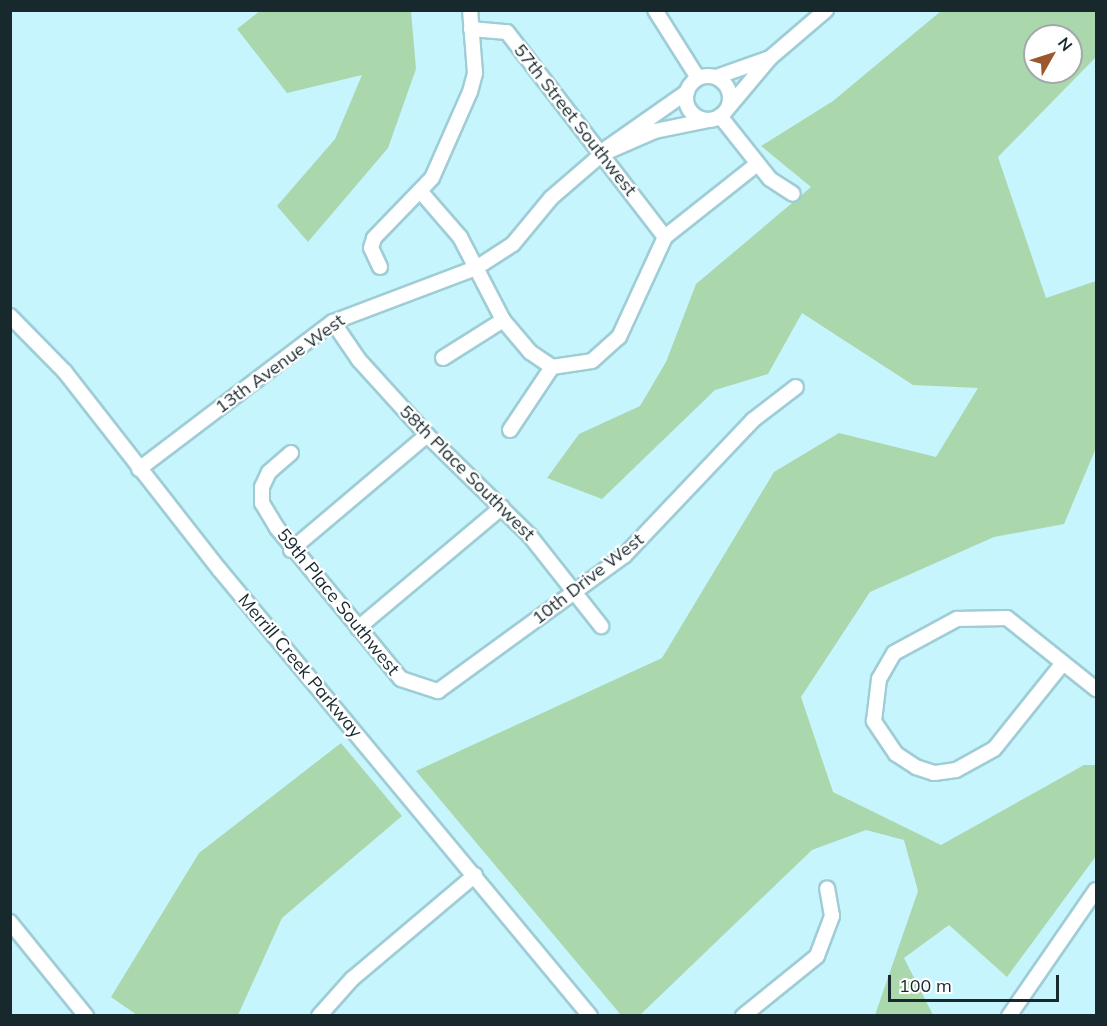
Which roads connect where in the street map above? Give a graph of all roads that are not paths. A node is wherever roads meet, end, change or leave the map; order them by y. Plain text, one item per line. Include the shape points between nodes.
1 (470, 10) edge
2 (655, 10) edge
3 (820, 12) edge
4 (471, 28) junction
5 (770, 58) junction
6 (716, 77) junction
7 (698, 78) junction
8 (687, 92) junction
9 (719, 115) junction
10 (602, 154) junction
11 (757, 164) junction
12 (421, 192) junction
13 (793, 194) dead end
14 (665, 237) junction
15 (380, 267) dead end
16 (476, 268) junction
17 (10, 316) edge
18 (503, 320) junction
19 (333, 322) junction
20 (443, 358) dead end
21 (552, 367) junction
22 (796, 387) dead end
23 (510, 430) dead end
24 (427, 435) junction
25 (291, 453) dead end
26 (139, 469) junction
27 (502, 507) junction
28 (291, 550) junction
29 (578, 591) junction
30 (601, 626) dead end
31 (358, 628) junction
32 (1063, 663) junction
33 (414, 687) joint
34 (1096, 689) edge
35 (475, 875) junction
36 (826, 888) dead end
37 (1096, 890) edge
38 (10, 922) edge
39 (86, 1016) edge
40 (319, 1016) edge
41 (590, 1016) edge
42 (743, 1016) edge
43 (1009, 1016) edge

1 - 4 street
2 - 7 street
3 - 5 street
4 - 10 street, 57th Street Southwest via 507,32
4 - 12 street via 476,73
5 - 6 street
5 - 9 street
6 - 7 street
6 - 9 street via 730,91
7 - 8 street
8 - 9 street via 691,112
8 - 10 street, 13th Avenue West via 613,140
9 - 10 street, 13th Avenue West via 655,131
9 - 11 street
10 - 14 street, 57th Street Southwest
10 - 16 street, 13th Avenue West via 551,198 513,244
11 - 13 street
11 - 14 street
12 - 15 street via 374,238 371,248
12 - 16 street via 460,237
14 - 21 street via 619,337 592,361
16 - 18 street
16 - 19 street, 13th Avenue West
17 - 26 street, Merrill Creek Parkway via 65,372
18 - 20 street
18 - 21 street via 530,352
19 - 24 street, 58th Place Southwest via 359,360
19 - 26 street, 13th Avenue West
21 - 23 street
22 - 29 street, 10th Drive West via 753,420 624,556
24 - 27 street, 58th Place Southwest
24 - 28 street
25 - 28 street, 59th Place Southwest via 269,472 262,487 262,503
26 - 35 street, Merrill Creek Parkway
27 - 29 street, 58th Place Southwest
27 - 31 street
28 - 31 street, 59th Place Southwest
29 - 30 street, 58th Place Southwest
29 - 33 street, 10th Drive West via 455,682 438,691
31 - 33 street, 59th Place Southwest via 401,680
32 - 32 street via 1006,618 957,619 894,653 879,679 874,721 896,754 934,773 976,761 994,749
32 - 34 street
35 - 40 street via 352,979
35 - 41 street, Merrill Creek Parkway
36 - 42 street via 832,916 818,956
37 - 43 street
38 - 39 street

